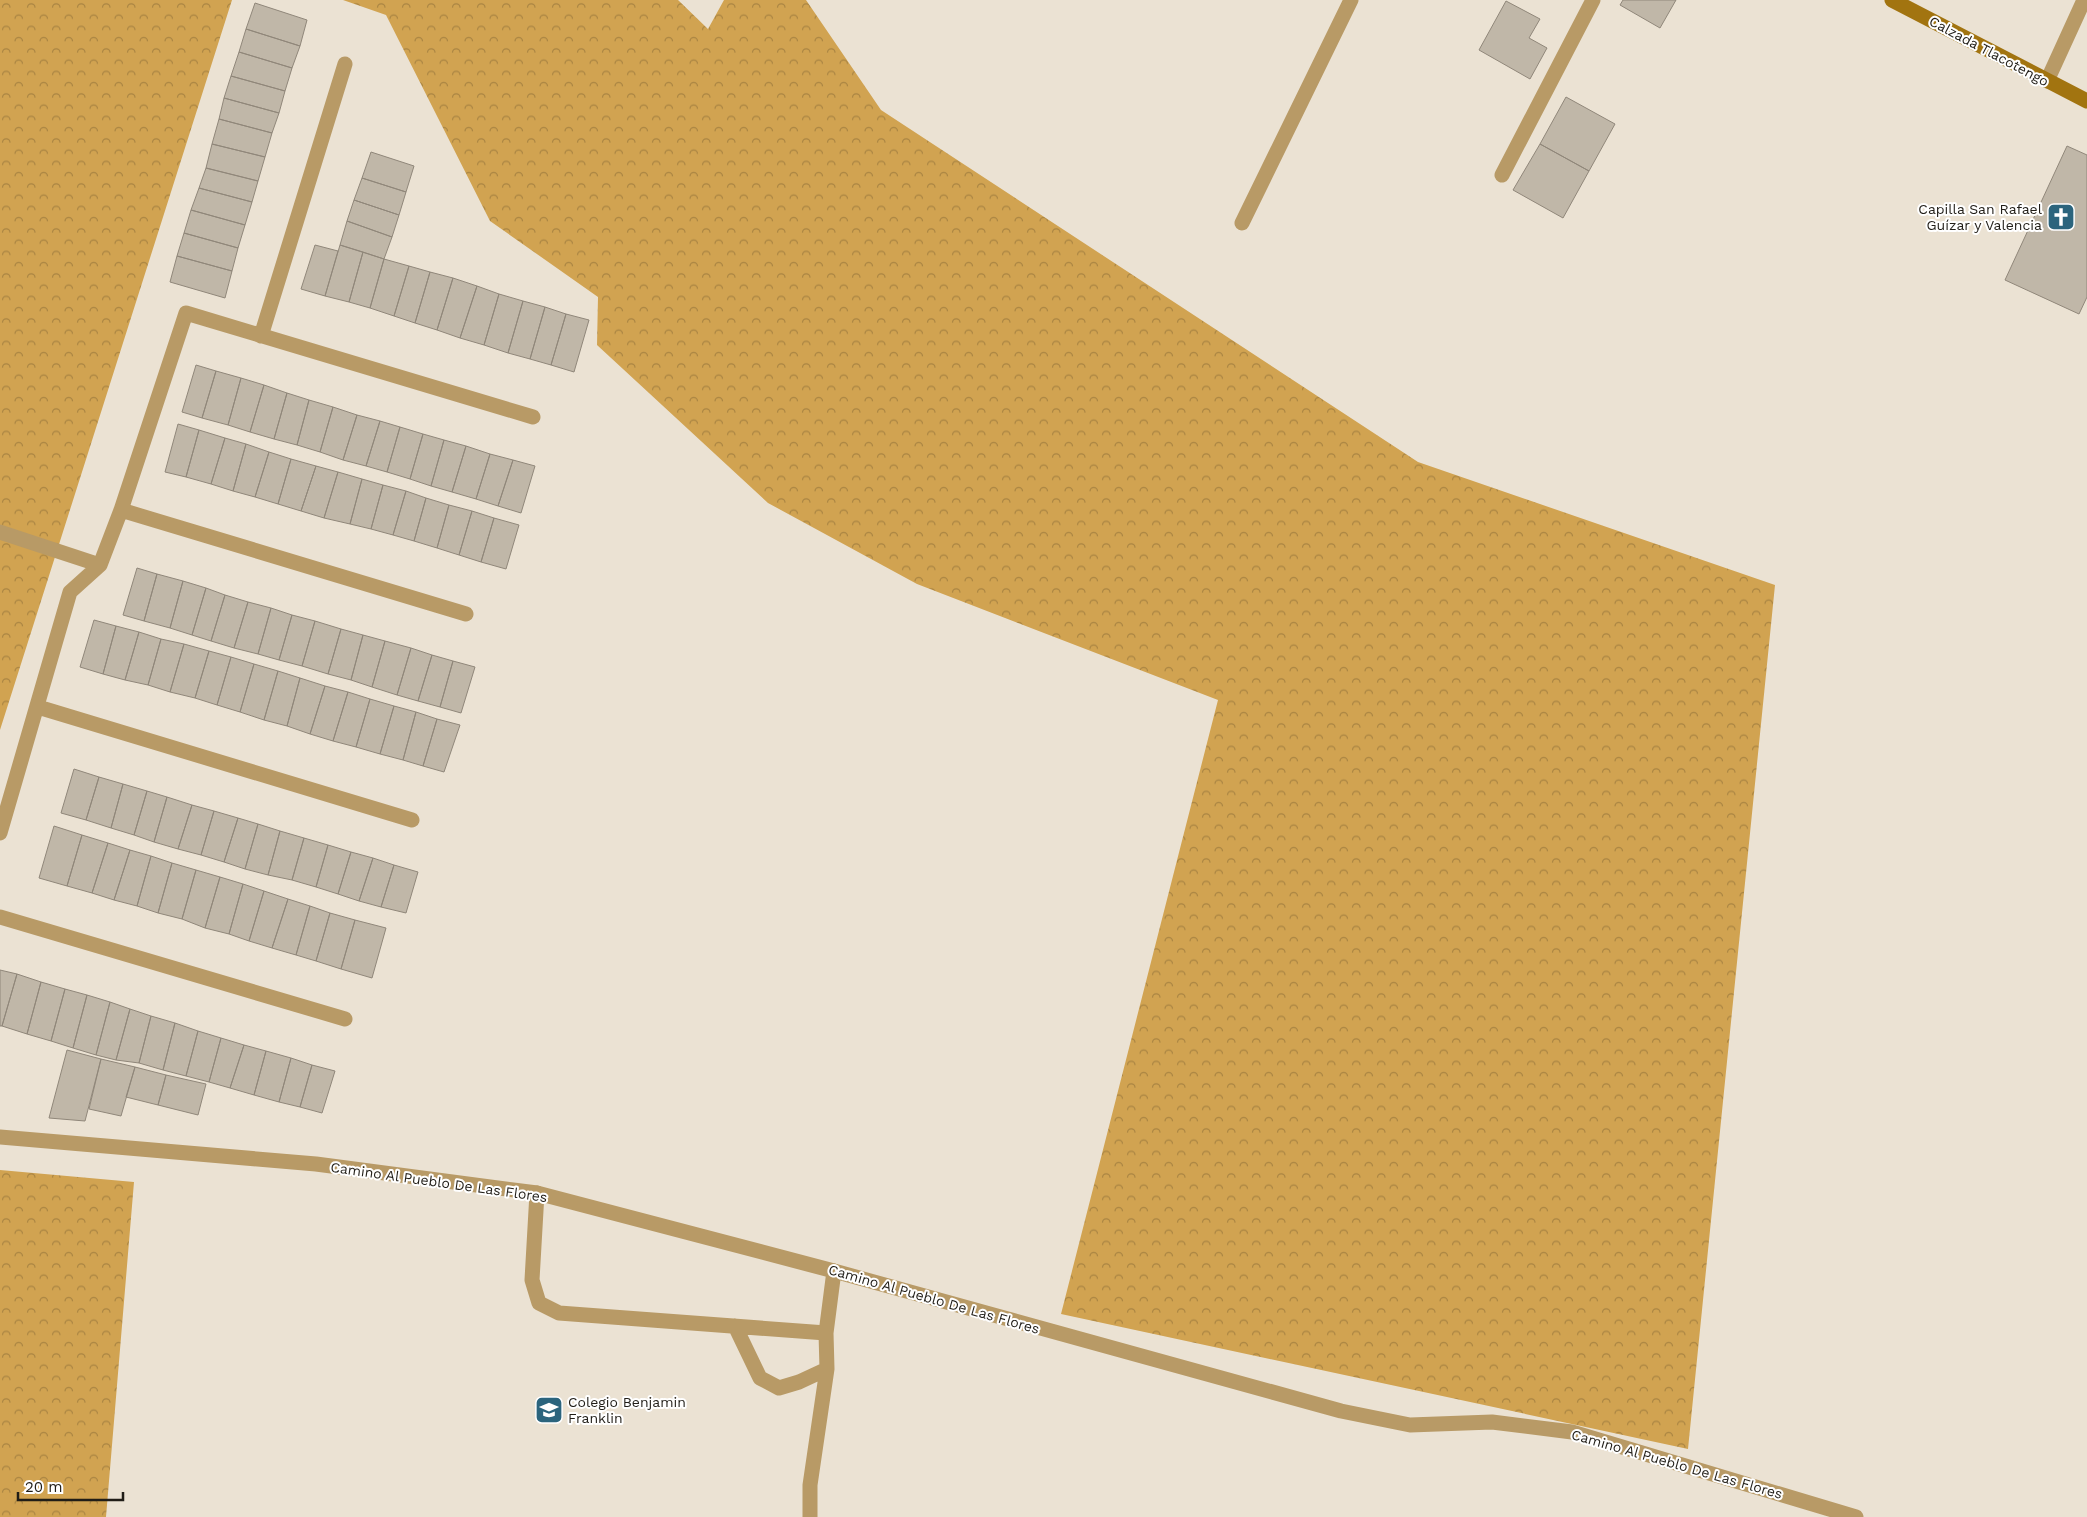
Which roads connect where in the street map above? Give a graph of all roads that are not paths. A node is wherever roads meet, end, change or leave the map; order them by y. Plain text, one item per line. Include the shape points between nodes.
1 (1351, 0) edge
2 (1593, 0) edge
3 (1892, 0) edge
4 (2084, 0) edge
5 (345, 64) dead end
6 (2047, 81) junction
7 (2087, 101) edge
8 (1502, 175) dead end
9 (1242, 223) dead end
10 (261, 336) junction
11 (533, 417) dead end
12 (121, 510) junction
13 (0, 532) edge
14 (100, 565) junction
15 (466, 614) dead end
16 (38, 707) junction
17 (412, 820) dead end
18 (0, 833) edge
19 (0, 918) edge
20 (345, 1019) dead end
21 (0, 1137) edge
22 (537, 1193) junction
23 (834, 1271) junction
24 (735, 1326) junction
25 (826, 1333) junction
26 (827, 1369) junction
27 (810, 1517) edge
28 (1856, 1517) edge

1 - 9 street
2 - 8 street
3 - 6 street, Calzada Tlacotengo
4 - 6 street
5 - 10 street
6 - 7 street, Calzada Tlacotengo
10 - 11 street
10 - 12 street via 186,313
12 - 14 street
12 - 15 street
13 - 14 street
14 - 16 street via 70,592
16 - 17 street
16 - 18 street
19 - 20 street
21 - 22 street, Camino Al Pueblo De Las Flores via 316,1164
22 - 23 street, Camino Al Pueblo De Las Flores
22 - 24 street via 532,1280 539,1303 559,1312
23 - 25 street
23 - 28 street, Camino Al Pueblo De Las Flores via 1341,1411 1410,1425 1492,1422 1572,1432
24 - 25 street
24 - 26 street via 760,1378 779,1388
25 - 26 street
26 - 27 street via 810,1485

